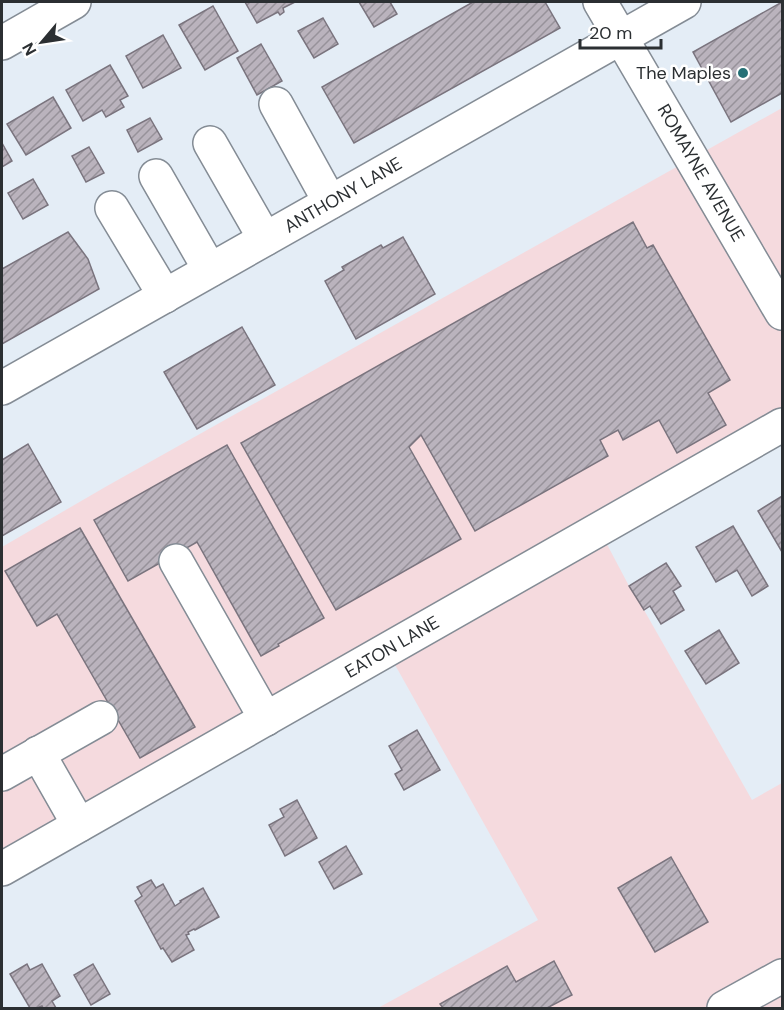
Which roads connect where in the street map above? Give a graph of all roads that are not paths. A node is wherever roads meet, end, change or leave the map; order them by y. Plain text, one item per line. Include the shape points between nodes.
1 (74, 2) edge
2 (600, 2) edge
3 (684, 2) edge
4 (621, 37) junction
5 (2, 43) edge
6 (276, 104) dead end
7 (210, 143) dead end
8 (156, 176) dead end
9 (330, 202) junction
10 (111, 208) dead end
11 (265, 239) junction
12 (210, 270) junction
13 (165, 296) junction
14 (783, 313) edge
15 (2, 388) edge
16 (783, 425) edge
17 (176, 561) dead end
18 (101, 718) dead end
19 (266, 719) junction
20 (38, 753) junction
21 (2, 774) edge
22 (79, 825) junction
23 (2, 869) edge
24 (783, 976) edge
25 (724, 1008) edge

1 - 5 street
2 - 4 street, ROMAYNE AVENUE
3 - 4 street, ANTHONY LANE
4 - 9 street, ANTHONY LANE
4 - 14 street, ROMAYNE AVENUE
6 - 9 street
7 - 11 street
8 - 12 street
9 - 11 street, ANTHONY LANE
10 - 13 street
11 - 12 street, ANTHONY LANE
12 - 13 street, ANTHONY LANE
13 - 15 street, ANTHONY LANE
16 - 19 street, EATON LANE
17 - 19 street
18 - 20 street
19 - 22 street, EATON LANE
20 - 21 street
20 - 22 street
22 - 23 street, EATON LANE
24 - 25 street

